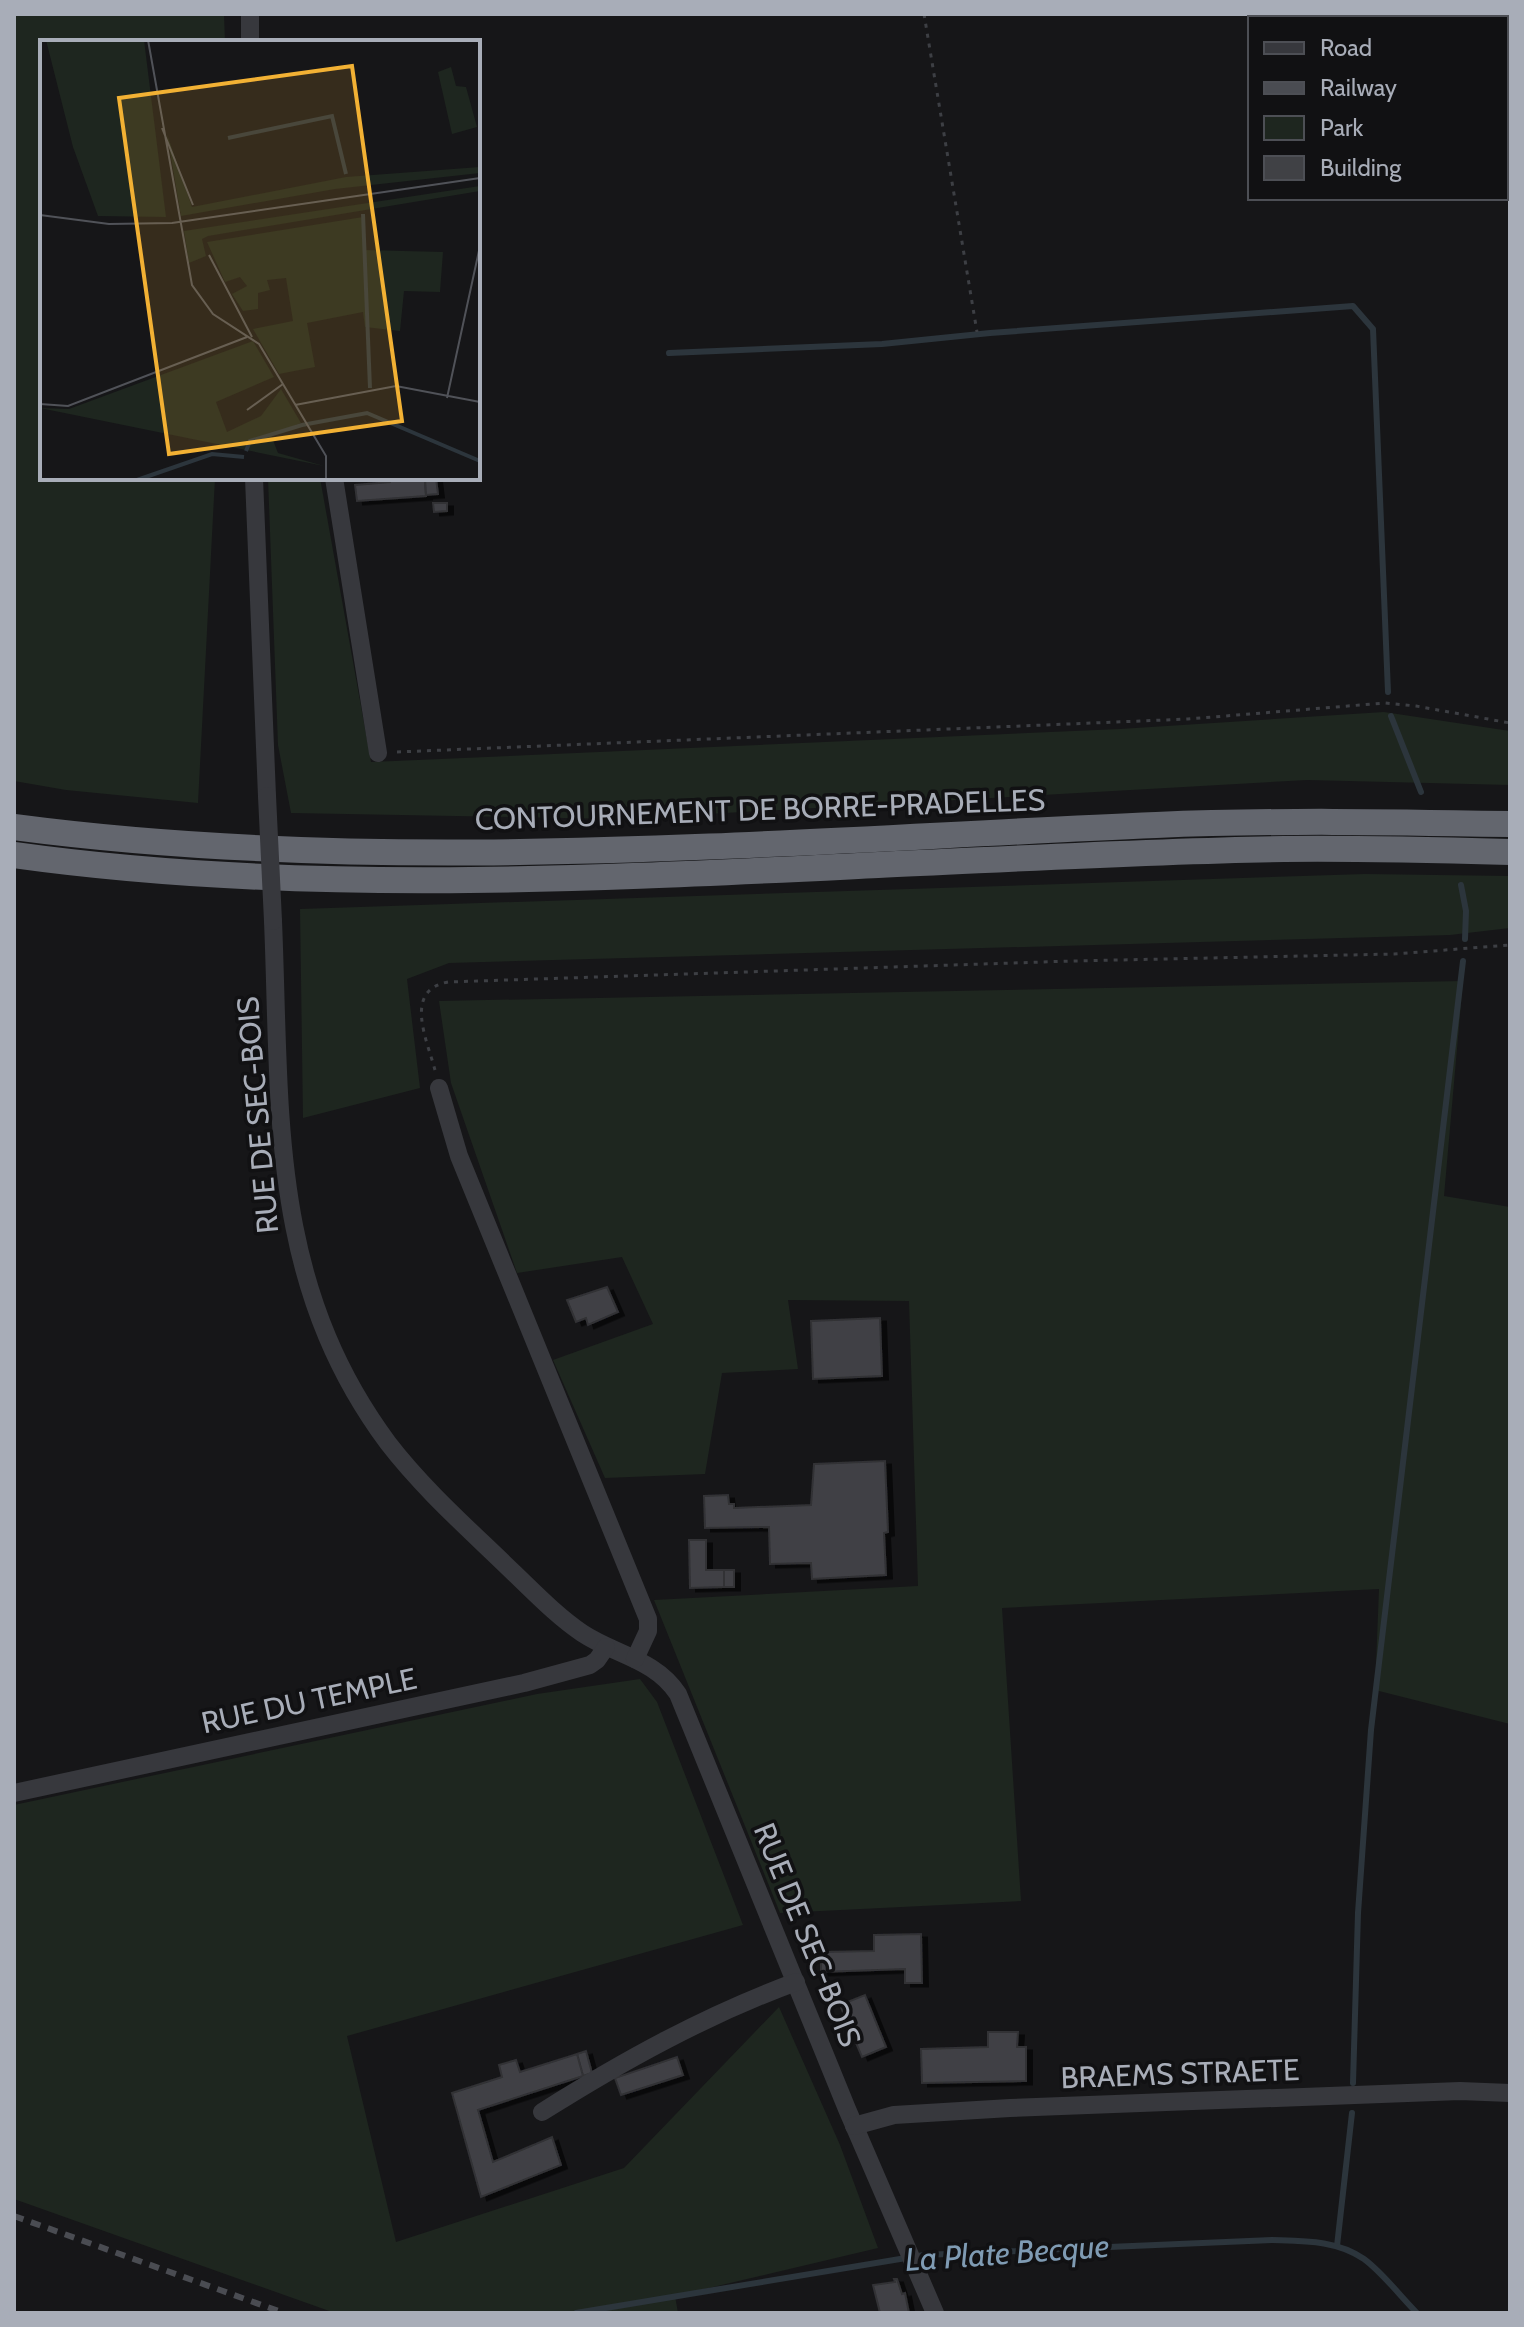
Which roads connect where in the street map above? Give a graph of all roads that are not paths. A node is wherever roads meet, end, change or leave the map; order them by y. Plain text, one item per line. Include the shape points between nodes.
1 (250, 14) edge
2 (250, 40) edge
3 (254, 480) edge
4 (334, 480) edge
5 (378, 753) road end
6 (1510, 824) edge
7 (14, 827) edge
8 (1510, 852) edge
9 (14, 855) edge
10 (439, 1088) road end
11 (606, 1647) junction
12 (635, 1659) junction
13 (14, 1793) edge
14 (796, 1982) junction
15 (1510, 2093) edge
16 (542, 2112) dead end
17 (854, 2126) junction
18 (935, 2313) edge

1 - 2 street
3 - 11 street, RUE DE SEC-BOIS, bridge via 281,1123 301,1264 326,1335 365,1408 411,1472 553,1611
4 - 5 street
6 - 7 highway, CONTOURNEMENT DE BORRE-PRADELLES via 1190,824 445,854 227,848
8 - 9 highway via 1190,851 398,882 211,875
10 - 12 street via 465,1170 648,1619
11 - 12 street, RUE DE SEC-BOIS
11 - 13 street, RUE DU TEMPLE via 590,1665 524,1683
12 - 14 street, RUE DE SEC-BOIS via 658,1672 682,1700
14 - 16 street via 636,2054
14 - 17 street, RUE DE SEC-BOIS
15 - 17 street, BRAEMS STRAETE via 1010,2108 894,2115
17 - 18 street, RUE DE SEC-BOIS

